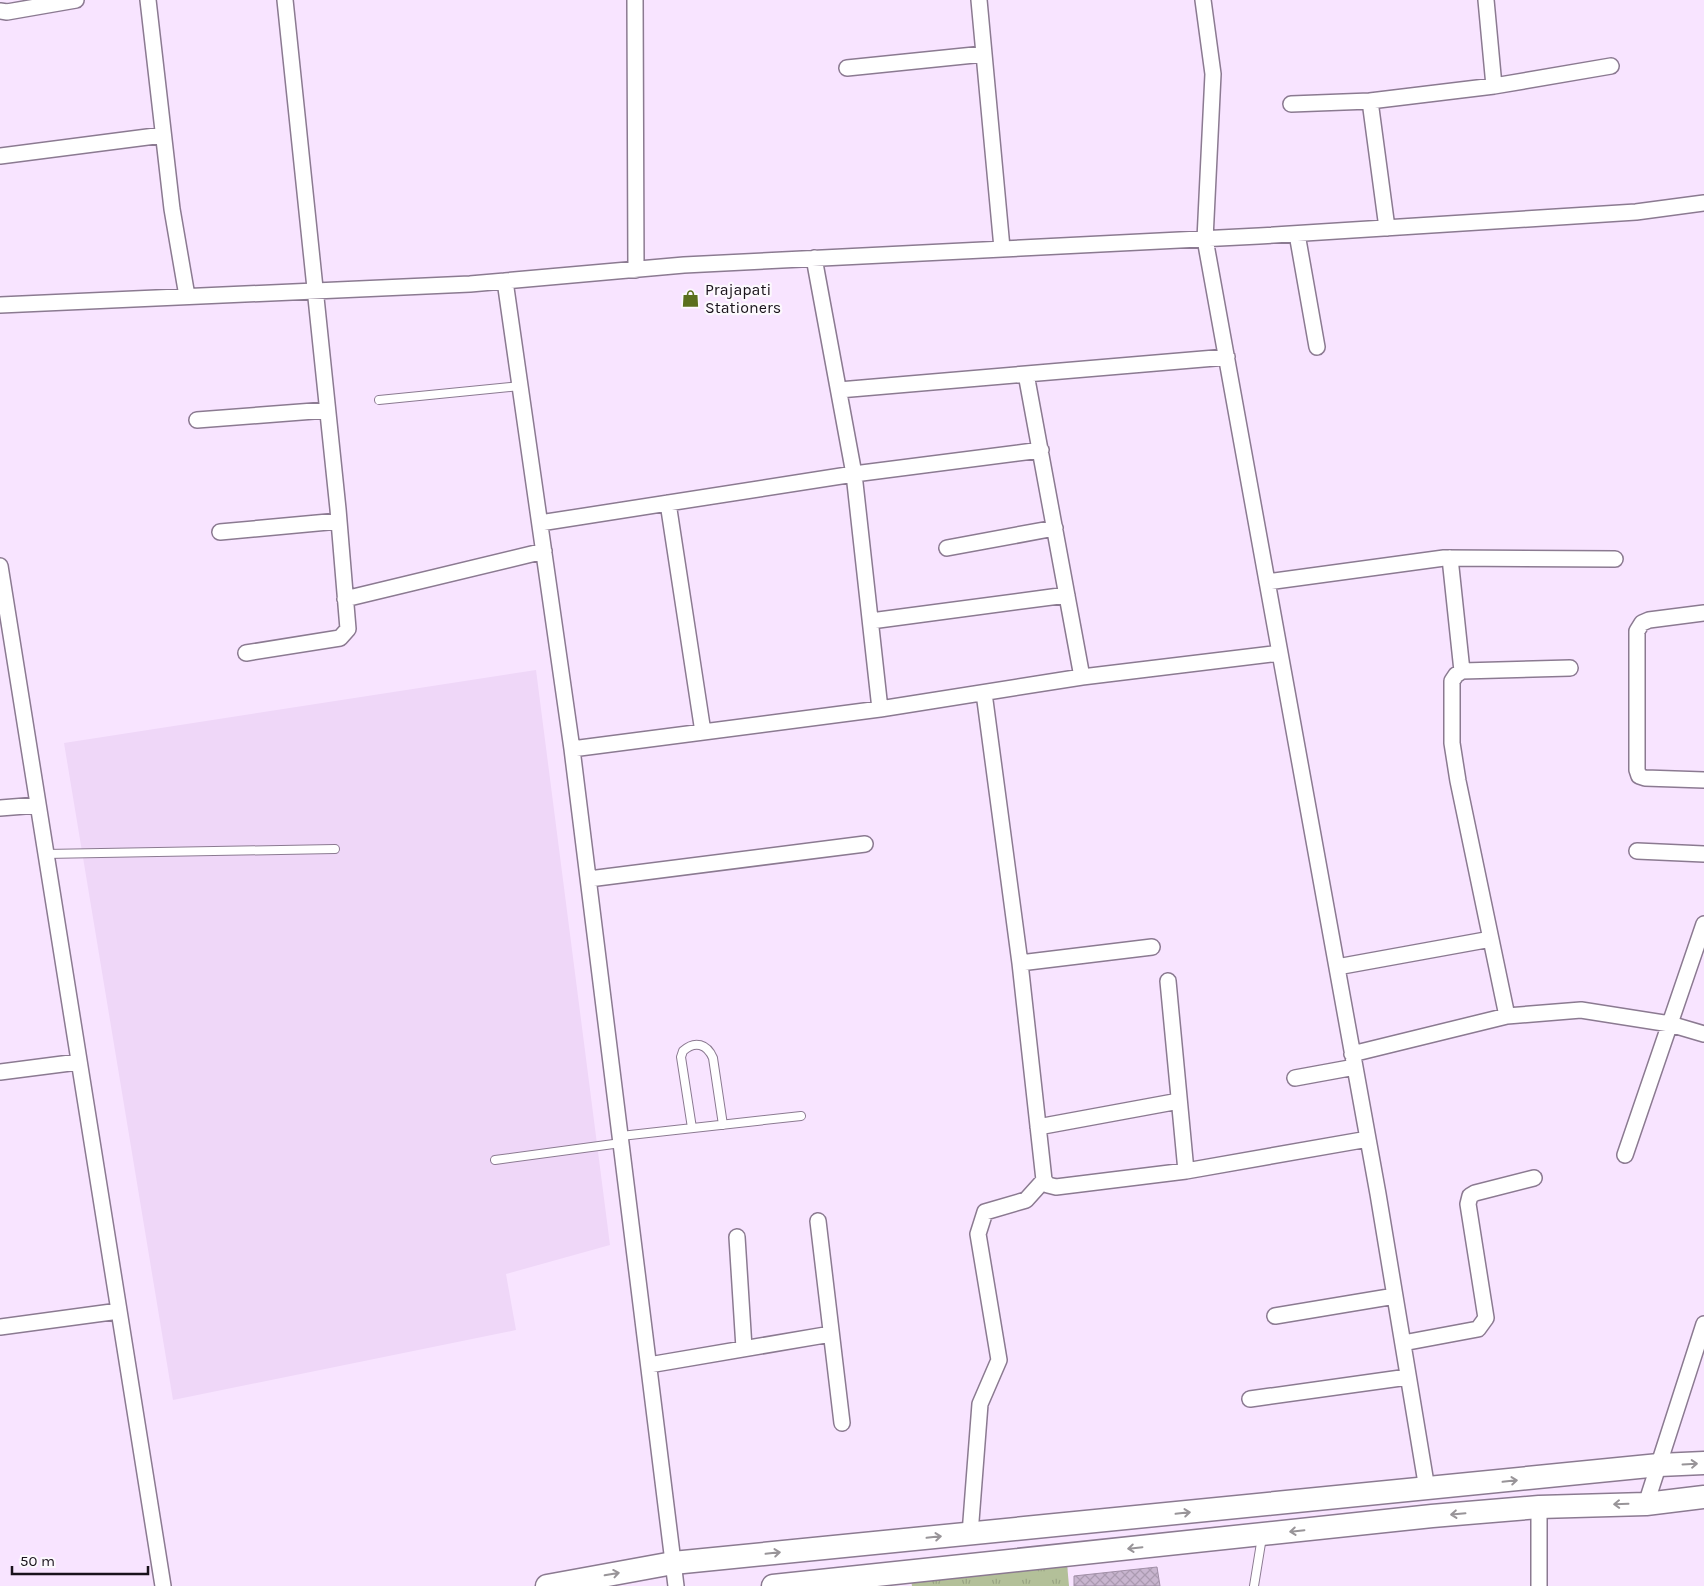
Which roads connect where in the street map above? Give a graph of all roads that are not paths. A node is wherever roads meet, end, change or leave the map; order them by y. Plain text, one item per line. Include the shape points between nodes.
1 (76, 0) edge
2 (148, 0) edge
3 (285, 0) edge
4 (635, 0) edge
5 (979, 0) edge
6 (1202, 0) edge
7 (1486, 0) edge
8 (0, 11) edge
9 (984, 54) junction
10 (1611, 66) dead end
11 (846, 68) dead end
12 (1494, 86) junction
13 (1370, 101) junction
14 (1290, 104) dead end
15 (163, 135) junction
16 (0, 156) edge
17 (1704, 204) edge
18 (1387, 228) junction
19 (1297, 234) junction
20 (1205, 239) junction
21 (1002, 248) junction
22 (814, 258) junction
23 (636, 270) junction
24 (505, 281) junction
25 (314, 290) junction
26 (187, 296) junction
27 (0, 305) edge
28 (1317, 347) dead end
29 (1227, 358) junction
30 (1026, 374) junction
31 (520, 386) junction
32 (839, 390) junction
33 (379, 400) dead end
34 (327, 410) junction
35 (197, 420) dead end
36 (1040, 450) junction
37 (854, 474) junction
38 (668, 503) junction
39 (338, 520) junction
40 (540, 523) junction
41 (1055, 528) junction
42 (220, 532) dead end
43 (947, 548) dead end
44 (544, 551) junction
45 (1450, 558) junction
46 (1615, 559) dead end
47 (0, 566) edge
48 (1267, 582) junction
49 (1067, 595) junction
50 (345, 599) junction
51 (1704, 613) edge
52 (871, 622) junction
53 (246, 653) dead end
54 (1280, 653) junction
55 (1570, 668) dead end
56 (1462, 671) junction
57 (1082, 677) junction
58 (984, 693) junction
59 (880, 709) junction
60 (703, 732) junction
61 (572, 749) junction
62 (1704, 780) edge
63 (38, 805) junction
64 (0, 808) edge
65 (865, 844) dead end
66 (335, 849) dead end
67 (1636, 851) dead end
68 (45, 854) junction
69 (1704, 854) edge
70 (589, 879) junction
71 (1704, 924) edge
72 (1491, 939) junction
73 (1152, 948) dead end
74 (1020, 963) junction
75 (1337, 968) junction
76 (1168, 981) dead end
77 (1507, 1016) junction
78 (1670, 1024) junction
79 (1704, 1034) edge
80 (1354, 1060) junction
81 (78, 1062) junction
82 (0, 1072) edge
83 (1295, 1078) dead end
84 (1179, 1101) junction
85 (802, 1116) dead end
86 (723, 1125) junction
87 (1038, 1127) junction
88 (692, 1128) junction
89 (621, 1139) junction
90 (1368, 1139) junction
91 (1625, 1155) dead end
92 (495, 1160) dead end
93 (1186, 1172) junction
94 (1534, 1178) dead end
95 (1044, 1180) junction
96 (818, 1221) dead end
97 (737, 1237) dead end
98 (1395, 1296) junction
99 (119, 1312) junction
100 (1275, 1316) dead end
101 (1704, 1324) edge
102 (0, 1327) edge
103 (831, 1334) junction
104 (1403, 1343) junction
105 (744, 1348) junction
106 (649, 1365) junction
107 (1408, 1377) junction
108 (1250, 1399) dead end
109 (842, 1423) dead end
110 (1704, 1463) edge
111 (1659, 1465) junction
112 (1427, 1489) junction
113 (1704, 1497) edge
114 (1646, 1504) junction
115 (1539, 1507) junction
116 (1022, 1528) junction
117 (970, 1534) junction
118 (1262, 1535) junction
119 (1025, 1560) junction
120 (674, 1563) junction
121 (163, 1586) edge
122 (546, 1586) edge
123 (676, 1586) edge
124 (773, 1586) edge
125 (1254, 1586) edge
126 (1539, 1586) edge

1 - 8 street
2 - 15 street
3 - 25 street
4 - 23 street
5 - 9 street
6 - 20 street via 1213,74
7 - 12 street
9 - 11 street
9 - 21 street
10 - 12 street
12 - 13 street
13 - 14 street
13 - 18 street
15 - 16 street
15 - 26 street
17 - 18 street via 1636,212
18 - 19 street
19 - 20 street
19 - 28 street
20 - 21 street
20 - 29 street
21 - 22 street
22 - 23 street
22 - 32 street
23 - 24 street
24 - 25 street
24 - 31 street
25 - 26 street
25 - 34 street
26 - 27 street
29 - 30 street
29 - 48 street
30 - 32 street
30 - 36 street
31 - 33 lane
31 - 40 street
32 - 37 street
34 - 35 street
34 - 39 street
36 - 37 street
36 - 41 street
37 - 38 street
37 - 52 street
38 - 40 street
38 - 60 street
39 - 42 street
39 - 50 street
40 - 44 street
41 - 43 street
41 - 49 street
44 - 50 street
44 - 61 street
45 - 46 street
45 - 48 street
45 - 56 street
47 - 63 street
48 - 54 street
49 - 52 street
49 - 57 street
50 - 53 street via 348,629 340,638
51 - 62 street via 1649,620 1642,623 1637,631 1639,776
52 - 59 street
54 - 57 street
54 - 75 street
55 - 56 street
56 - 72 street via 1452,681 1452,742
57 - 58 street
58 - 59 street
58 - 74 street
59 - 60 street
60 - 61 street
61 - 70 street
63 - 64 street
63 - 68 street
65 - 70 street
66 - 68 lane
67 - 69 street
68 - 81 street
70 - 89 street
71 - 78 street
72 - 75 street
72 - 77 street
73 - 74 street
74 - 87 street
75 - 80 street
76 - 84 street
77 - 78 street via 1581,1010
77 - 80 street
78 - 79 street
78 - 91 street
80 - 83 street
80 - 90 street
81 - 82 street
81 - 99 street
84 - 87 street
84 - 93 street
85 - 86 lane
86 - 88 lane
86 - 88 lane via 713,1058 709,1049 695,1044 683,1051 681,1057
87 - 95 street
88 - 89 lane
89 - 92 lane
89 - 106 street
90 - 93 street
90 - 98 street
93 - 95 street via 1056,1187
94 - 104 street via 1470,1196 1468,1204 1486,1318 1484,1324 1478,1329
95 - 117 street via 1026,1200 985,1212 978,1234 998,1360 980,1404
96 - 103 street
97 - 105 street
98 - 100 street
98 - 104 street
99 - 102 street
99 - 121 street
101 - 111 street
103 - 105 street
103 - 109 street
104 - 107 street
105 - 106 street
106 - 120 street
107 - 108 street
107 - 112 street
111 -> 110 main road
112 -> 111 main road
111 - 114 street
116 -> 112 main road
113 - 114 main road
114 -> 115 main road
115 -> 118 main road
115 - 126 street
116 - 117 main road
116 - 119 main road
120 -> 117 main road
118 -> 119 main road
118 - 125 lane
119 - 124 main road
122 -> 120 main road
120 - 123 street

